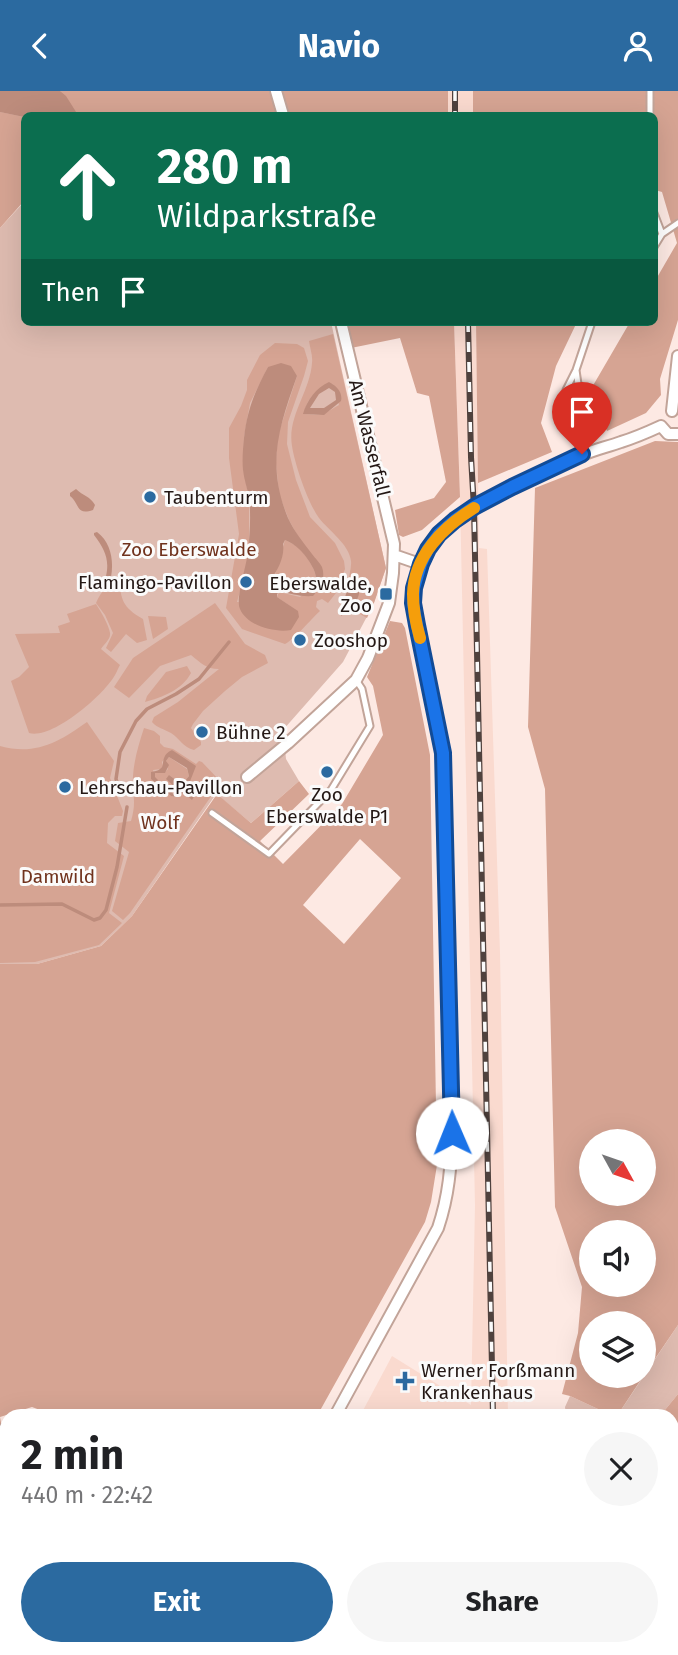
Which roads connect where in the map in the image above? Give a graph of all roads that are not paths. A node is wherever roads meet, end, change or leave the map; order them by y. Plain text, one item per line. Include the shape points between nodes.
1 (276, 91) edge
2 (650, 91) edge
3 (282, 112) edge
4 (650, 112) edge
5 (678, 223) edge
6 (658, 224) edge
7 (662, 234) junction
8 (658, 240) edge
9 (342, 326) edge
10 (591, 326) edge
11 (678, 356) edge
12 (576, 370) junction
13 (675, 411) edge
14 (661, 426) junction
15 (678, 434) edge
16 (577, 435) junction
17 (582, 454) junction
18 (394, 555) junction
19 (421, 564) junction
20 (414, 588) junction
21 (391, 589) junction
22 (389, 603) junction
23 (413, 603) junction
24 (356, 680) junction
25 (247, 778) dead end
26 (212, 813) dead end
27 (339, 1409) edge

1 - 3 street
2 - 4 lane
5 - 7 lane
6 - 7 lane
7 - 8 lane
9 - 18 street, Am Wasserfall
10 - 12 lane
11 - 13 street
12 - 16 lane via 583,419
12 - 16 lane via 566,390 564,422
13 - 14 street via 664,414
14 - 15 street via 668,434
14 - 17 street
16 - 17 lane
17 - 19 street via 465,513 439,534
18 - 19 street
18 - 21 street, Am Wasserfall
19 - 20 street
20 - 21 street
20 - 23 street
21 - 22 street, Am Wasserfall
22 - 23 street
22 - 24 street, Am Wasserfall
23 - 27 street via 443,753 450,1177 438,1228
24 - 25 street, Am Wasserfall
24 - 26 lane via 370,726 331,790 269,854

